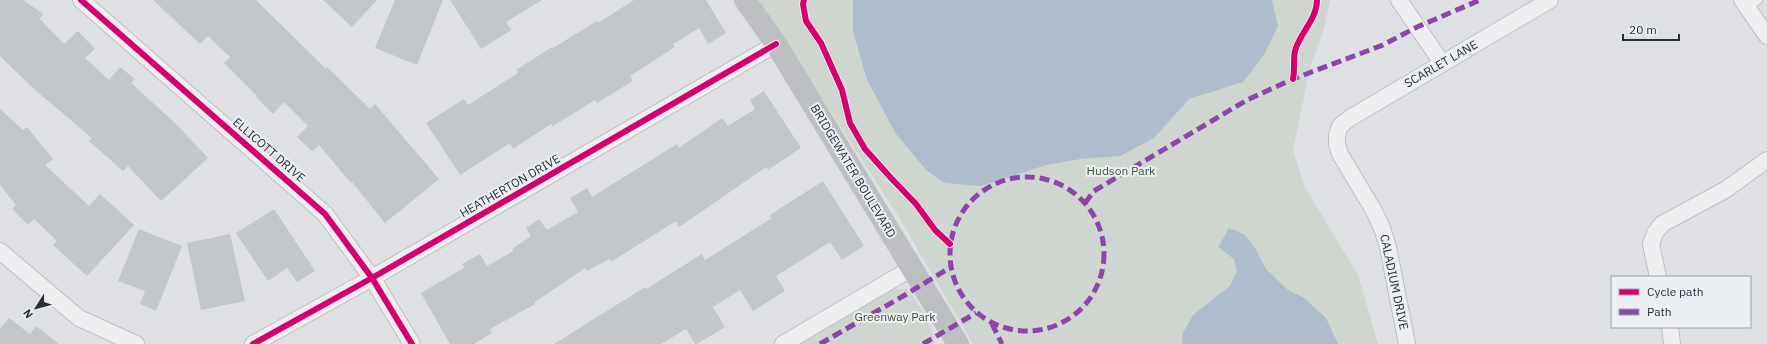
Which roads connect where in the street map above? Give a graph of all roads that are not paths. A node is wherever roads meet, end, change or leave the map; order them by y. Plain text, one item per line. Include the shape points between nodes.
1 (80, 0) edge
2 (745, 0) edge
3 (1399, 0) edge
4 (1550, 0) edge
5 (1749, 3) edge
6 (1767, 36) edge
7 (776, 44) junction
8 (1442, 63) junction
9 (1336, 135) joint
10 (1767, 160) edge
11 (0, 251) edge
12 (912, 268) junction
13 (1658, 276) edge
14 (372, 278) junction
15 (1670, 328) edge
16 (136, 344) edge
17 (253, 344) edge
18 (412, 344) edge
19 (783, 344) edge
20 (957, 344) edge
21 (1407, 344) edge
22 (1672, 344) edge

1 - 14 street, ELLICOTT DRIVE via 325,214
2 - 7 street, BRIDGEWATER BOULEVARD
3 - 8 street
4 - 8 street, SCARLET LANE
5 - 6 street
7 - 12 street, BRIDGEWATER BOULEVARD
7 - 14 street, HEATHERTON DRIVE
8 - 9 street, SCARLET LANE via 1350,118 1340,126
9 - 21 street, CALADIUM DRIVE via 1340,154 1382,228
10 - 13 street via 1725,190 1662,224 1651,244
11 - 16 street via 79,318
12 - 19 street
12 - 20 street, BRIDGEWATER BOULEVARD
14 - 17 street, HEATHERTON DRIVE
14 - 18 street, ELLICOTT DRIVE
15 - 22 street

